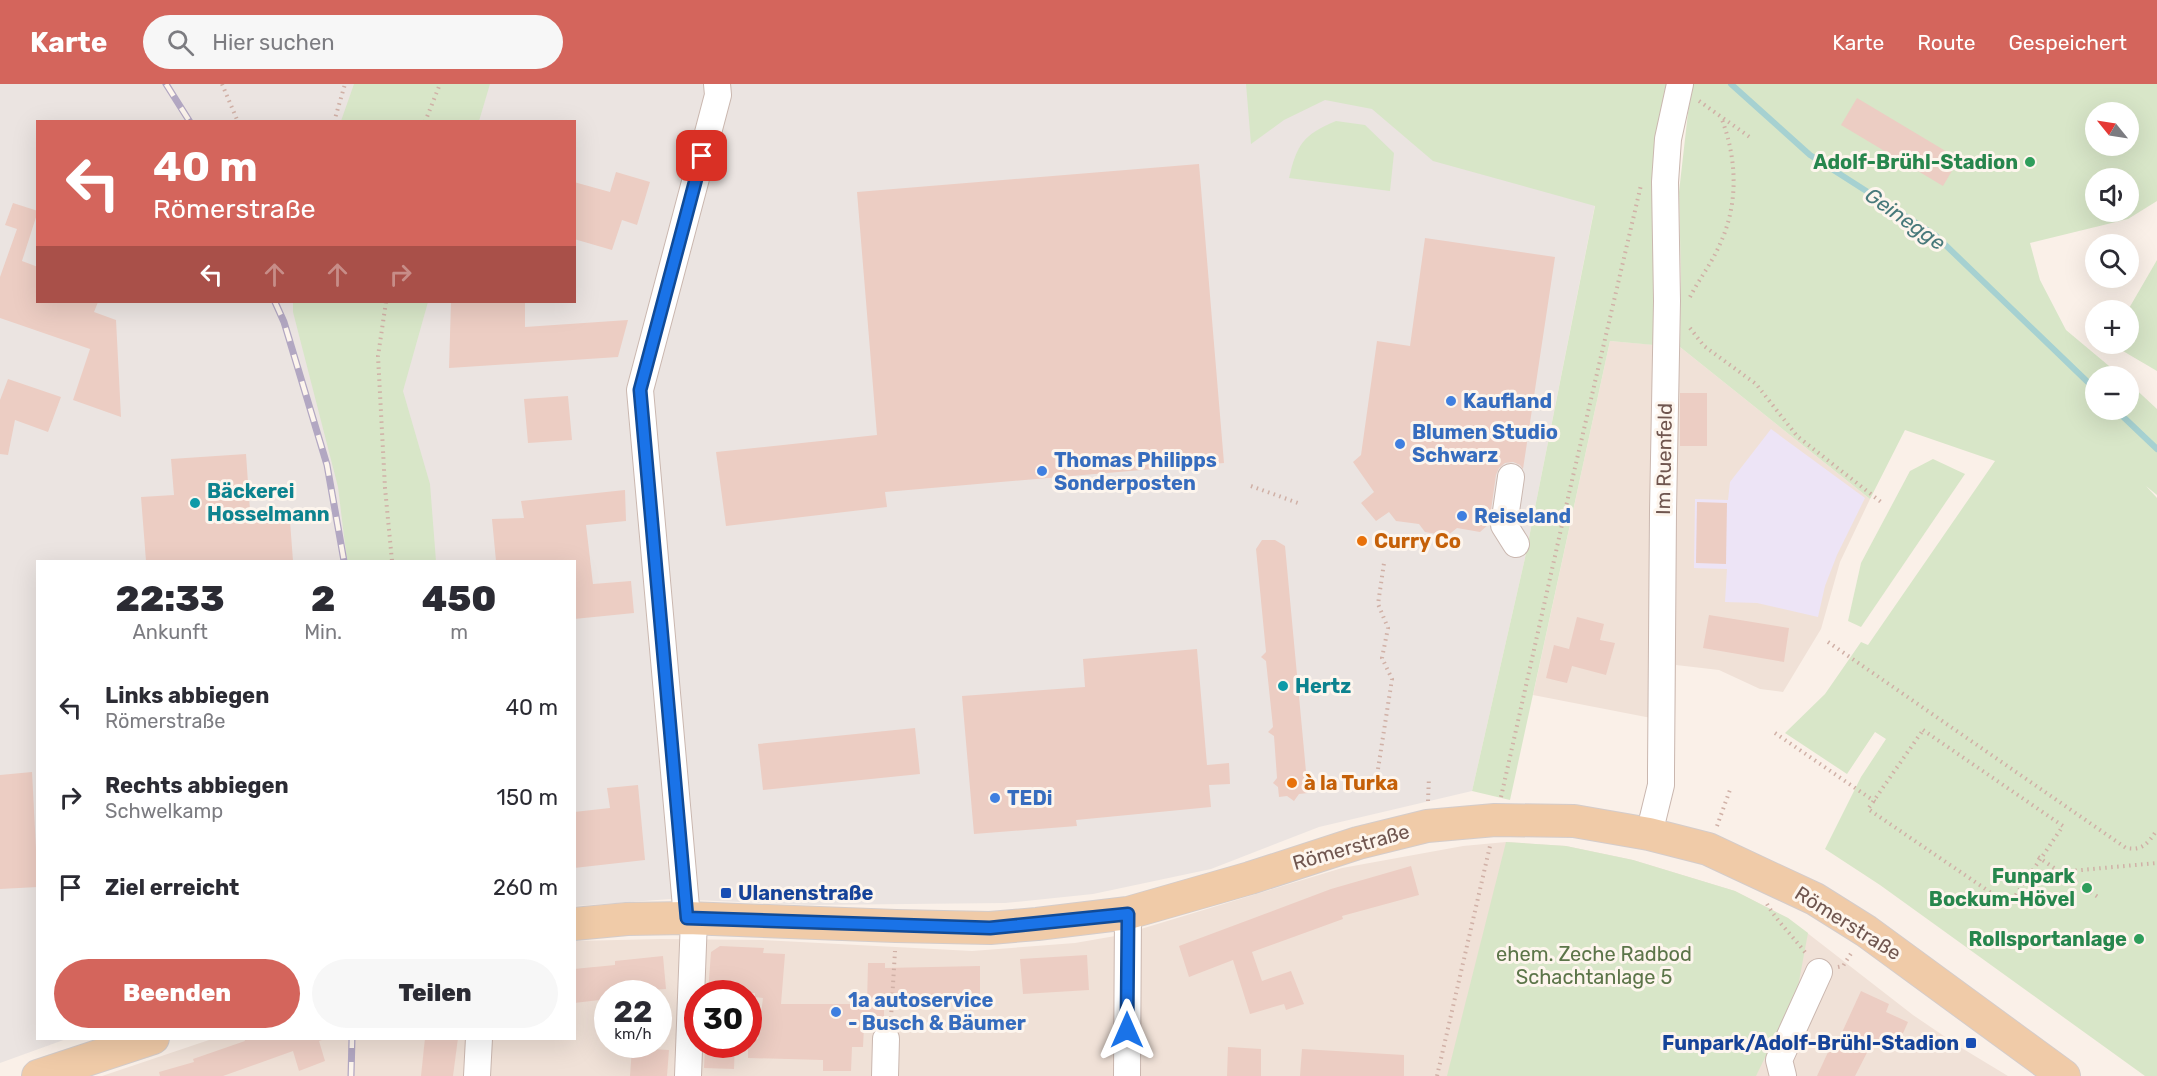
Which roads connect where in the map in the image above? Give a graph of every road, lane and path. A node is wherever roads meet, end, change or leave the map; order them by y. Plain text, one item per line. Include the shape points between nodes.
1 (222, 84) edge
2 (345, 84) edge
3 (440, 84) edge
4 (717, 84) edge
5 (1679, 86) edge
6 (237, 120) edge
7 (335, 120) edge
8 (426, 120) edge
9 (1751, 138) dead end
10 (1642, 182) dead end
11 (1688, 302) dead end
12 (386, 303) edge
13 (1688, 320) dead end
14 (1511, 477) dead end
15 (1251, 486) dead end
16 (1881, 502) dead end
17 (1298, 503) dead end
18 (1516, 544) dead end
19 (392, 560) edge
20 (1384, 563) dead end
21 (1828, 642) dead end
22 (1775, 733) dead end
23 (1378, 769) dead end
24 (1731, 787) dead end
25 (1876, 802) junction
26 (1495, 820) junction
27 (2157, 830) edge
28 (1649, 834) junction
29 (1708, 849) junction
30 (2039, 858) junction
31 (2157, 862) edge
32 (2060, 872) junction
33 (1764, 874) junction
34 (2098, 897) dead end
35 (1128, 914) junction
36 (691, 918) junction
37 (576, 924) edge
38 (896, 926) junction
39 (1855, 947) dead end
40 (1831, 969) junction
41 (886, 1039) joint
42 (148, 1040) edge
43 (479, 1040) edge
44 (77, 1070) edge
45 (38, 1076) edge
46 (477, 1076) edge
47 (688, 1076) edge
48 (885, 1076) edge
49 (1127, 1076) edge
50 (1437, 1076) edge
51 (1783, 1076) edge
52 (2064, 1076) edge

1 - 6 path
2 - 7 path
3 - 8 path
4 - 36 street via 718,95 640,390
5 - 28 street, Im Ruenfeld via 1668,140 1665,182 1661,785
9 - 11 path via 1721,117 1734,163 1732,206 1719,246
10 - 26 path
12 - 19 path via 378,356
13 - 16 path via 1694,335 1756,384 1797,436
14 - 18 street via 1504,525
15 - 17 path
20 - 23 path via 1378,604 1388,628 1382,658 1392,679
21 - 27 path via 2126,848 2142,848
22 - 25 path
24 - 29 path
25 - 30 path via 1868,809 2009,905
25 - 30 path via 1923,730 2063,826
26 - 28 main road, Römerstraße via 1574,821
26 - 35 main road, Römerstraße via 1396,833
26 - 50 path
28 - 29 main road, Römerstraße
29 - 33 main road, Römerstraße
30 - 32 path
31 - 32 path
32 - 34 path
33 - 40 path via 1764,898 1774,916
33 - 52 main road, Römerstraße via 1815,899 1866,931
35 - 38 main road, Römerstraße via 990,928
35 - 49 street
36 - 37 main road, Römerstraße
36 - 38 main road, Römerstraße
36 - 47 street
38 - 41 path via 891,1027
39 - 40 path
40 - 51 street via 1779,1060
41 - 48 street
42 - 44 main road
43 - 46 street
44 - 45 main road

